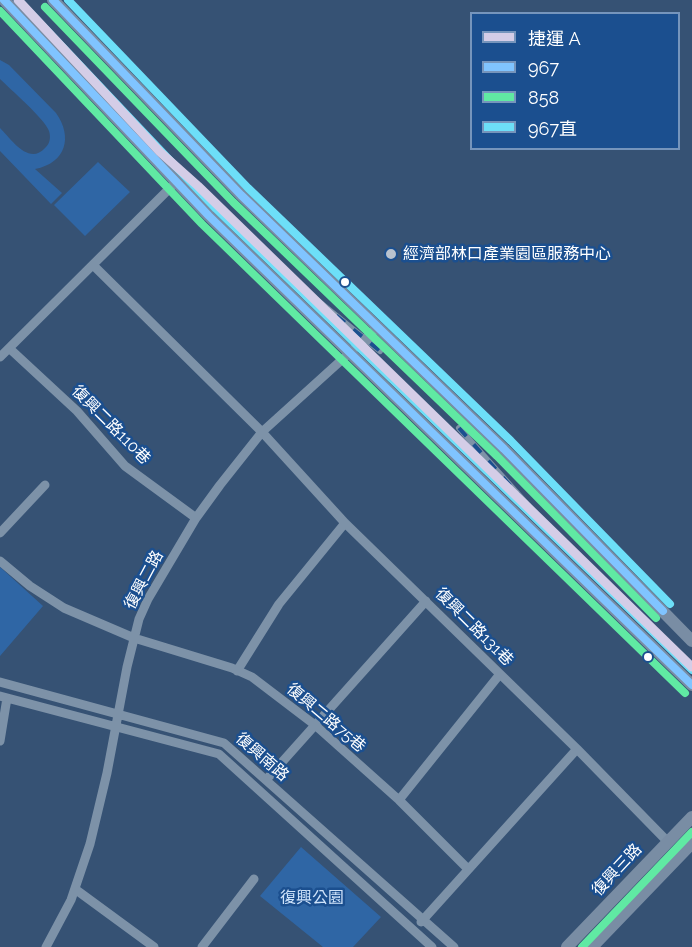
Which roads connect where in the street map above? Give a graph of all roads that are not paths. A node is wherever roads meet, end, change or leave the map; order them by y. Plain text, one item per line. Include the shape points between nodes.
1 (4, 0) edge
2 (53, 0) edge
3 (176, 182) junction
4 (93, 265) junction
5 (378, 327) junction
6 (9, 348) junction
7 (351, 352) junction
8 (0, 357) edge
9 (262, 432) junction
10 (45, 484) dead end
11 (196, 518) junction
12 (345, 523) junction
13 (0, 533) edge
14 (0, 561) edge
15 (426, 601) junction
16 (134, 638) junction
17 (692, 641) edge
18 (237, 671) junction
19 (500, 674) junction
20 (0, 682) edge
21 (692, 685) edge
22 (3, 697) edge
23 (117, 714) junction
24 (159, 725) junction
25 (315, 725) junction
26 (115, 727) junction
27 (156, 737) junction
28 (0, 741) edge
29 (577, 748) junction
30 (266, 780) junction
31 (399, 801) junction
32 (692, 817) edge
33 (667, 841) junction
34 (692, 843) edge
35 (468, 869) junction
36 (254, 879) dead end
37 (75, 889) junction
38 (424, 919) junction
39 (413, 931) junction
40 (46, 947) edge
41 (154, 947) edge
42 (202, 947) edge
43 (432, 947) edge
44 (454, 947) edge
45 (567, 947) edge
46 (592, 947) edge

1 - 3 street
2 - 5 street via 241,195
3 - 4 street
3 - 7 street
4 - 6 street
4 - 9 street, 復興二路131巷
5 - 7 street, 復興二路
5 - 17 street
6 - 8 street
6 - 11 street, 復興二路110巷 via 77,411 125,466
7 - 9 street, 復興二路
7 - 21 street
9 - 11 street, 復興二路
9 - 12 street, 復興二路131巷
10 - 13 street
11 - 16 street, 復興二路 via 148,599
12 - 15 street, 復興二路131巷
12 - 18 street via 279,604
14 - 16 street, 復興二路75巷 via 64,608
15 - 19 street, 復興二路131巷
15 - 25 street
16 - 18 street, 復興二路75巷
16 - 23 street, 復興二路
18 - 25 street, 復興二路75巷 via 252,677
19 - 29 street, 復興二路131巷
19 - 31 street
20 - 23 street, 復興南路
22 - 26 street, 復興南路
22 - 28 street
23 - 24 street, 復興南路
23 - 26 street, 復興二路
24 - 27 street
24 - 30 street, 復興南路 via 224,743
25 - 30 street
25 - 31 street, 復興二路75巷
26 - 27 street, 復興南路
26 - 37 street, 復興二路 via 90,844
27 - 39 street, 復興南路 via 219,754
29 - 33 street, 復興二路131巷
29 - 35 street
30 - 38 street, 復興南路
31 - 35 street, 復興二路75巷
32 - 33 street, 復興三路
33 - 45 street, 復興三路
34 - 46 street
35 - 38 street
36 - 42 street
37 - 40 street, 復興二路
37 - 41 street
38 - 39 street
38 - 44 street, 復興南路
39 - 43 street, 復興南路

